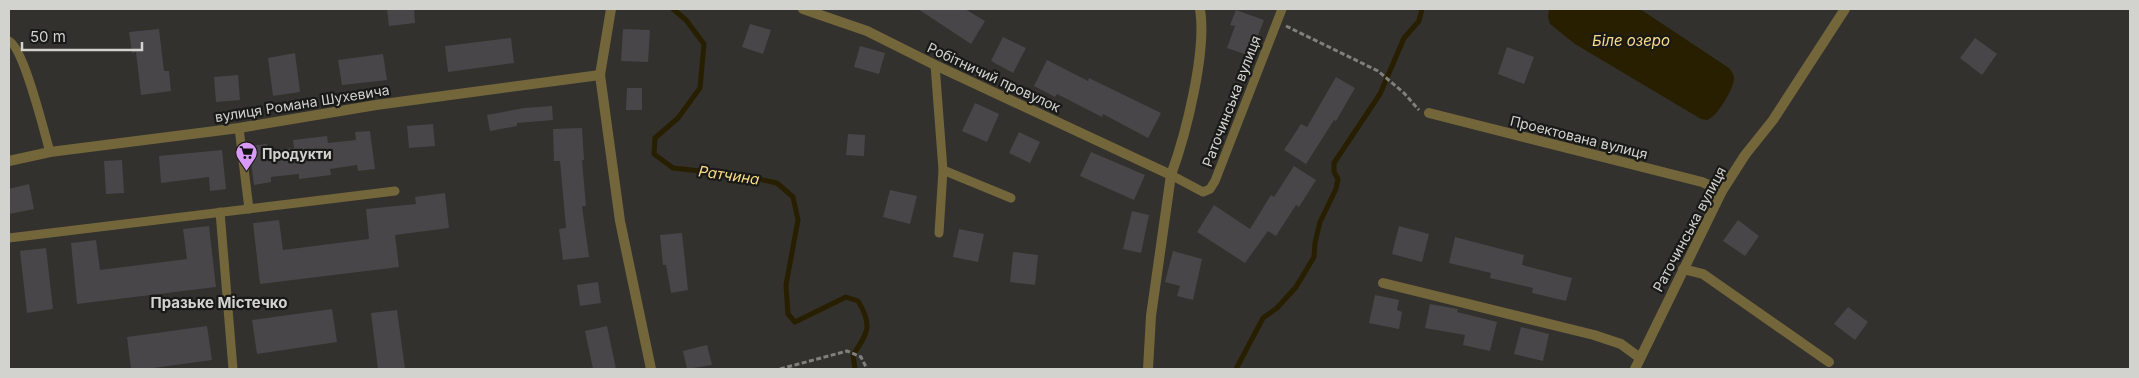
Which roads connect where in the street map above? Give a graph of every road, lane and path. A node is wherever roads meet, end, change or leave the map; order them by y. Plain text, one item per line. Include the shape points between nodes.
1 (612, 9) edge
2 (804, 9) edge
3 (1200, 9) edge
4 (1282, 9) edge
5 (1845, 9) edge
6 (1276, 21) junction
7 (9, 41) edge
8 (935, 65) junction
9 (600, 75) junction
10 (1429, 113) joint
11 (239, 128) junction
12 (50, 152) junction
13 (9, 161) edge
14 (943, 170) junction
15 (1171, 175) junction
16 (395, 191) dead end
17 (1722, 191) junction
18 (1011, 198) dead end
19 (249, 208) junction
20 (220, 212) junction
21 (939, 233) dead end
22 (9, 238) edge
23 (1683, 269) junction
24 (1383, 283) dead end
25 (1640, 358) junction
26 (1829, 362) dead end
27 (233, 369) edge
28 (651, 369) edge
29 (780, 369) edge
30 (867, 369) edge
31 (1148, 369) edge
32 (1635, 369) edge

1 - 9 street
2 - 8 street, Робітничий провулок via 867,31
3 - 15 street via 1200,60
4 - 6 lane, Раточинська вулиця
5 - 17 street, Раточинська вулиця via 1774,120 1745,155
6 - 10 path via 1378,71 1404,92 1418,109
6 - 15 lane, Раточинська вулиця via 1215,182 1203,192
7 - 12 lane via 22,58
8 - 14 lane
8 - 15 street, Робітничий провулок
9 - 11 street, вулиця Романа Шухевича via 376,105
9 - 28 street via 620,221
10 - 17 street, Проектована вулиця via 1702,182
11 - 12 street, вулиця Романа Шухевича
11 - 19 lane
12 - 13 street, вулиця Романа Шухевича
14 - 18 lane
14 - 21 lane
15 - 31 street via 1151,316
16 - 19 lane
17 - 23 street, Раточинська вулиця
19 - 20 lane
20 - 22 lane
20 - 27 lane
23 - 25 street, Раточинська вулиця
23 - 26 street via 1703,274
24 - 25 street via 1594,335 1621,344
25 - 32 street, Раточинська вулиця
29 - 30 path via 847,351 860,357

